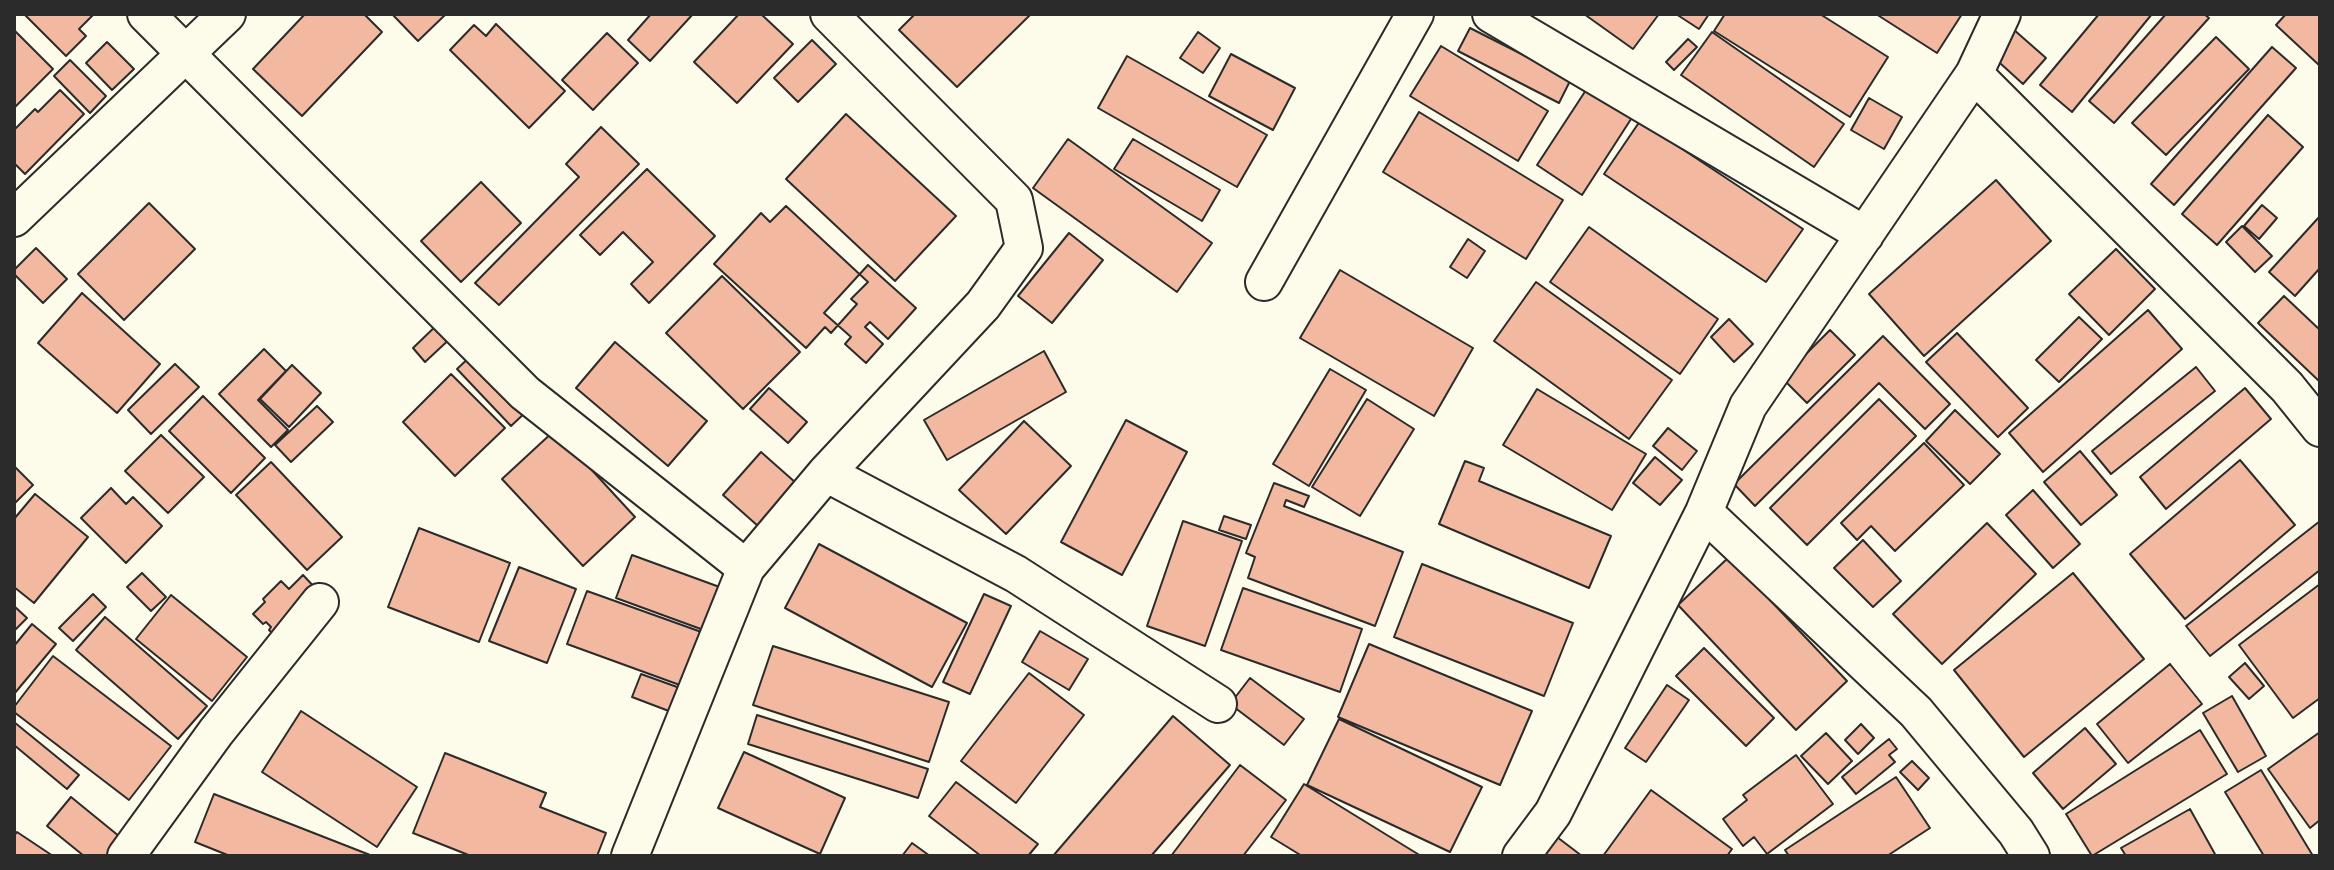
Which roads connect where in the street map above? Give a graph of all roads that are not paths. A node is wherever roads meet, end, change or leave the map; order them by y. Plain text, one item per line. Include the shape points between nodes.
1 (146, 14) edge
2 (227, 14) edge
3 (829, 14) edge
4 (1415, 14) edge
5 (1491, 14) edge
6 (2002, 14) edge
7 (184, 54) junction
8 (1974, 74) junction
9 (14, 218) edge
10 (1865, 235) junction
11 (1264, 282) dead end
12 (2320, 428) edge
13 (826, 473) junction
14 (1704, 512) junction
15 (746, 568) junction
16 (320, 602) dead end
17 (1218, 704) dead end
18 (126, 856) edge
19 (630, 856) edge
20 (1521, 856) edge
21 (2031, 856) edge

1 - 7 street
2 - 7 street
3 - 13 street via 1014,200 1024,248 983,305
4 - 11 street
5 - 10 street
6 - 8 street
7 - 9 street
7 - 15 street via 525,393
8 - 10 street
8 - 12 street via 2287,387
10 - 14 street via 1748,406
13 - 15 street
13 - 17 street via 1016,574
14 - 20 street via 1553,813
14 - 21 street via 1916,712
15 - 19 street
16 - 18 street

